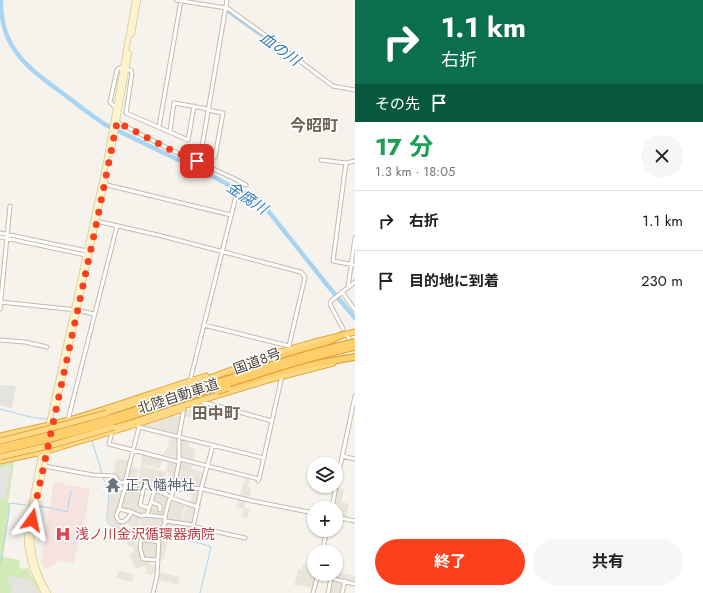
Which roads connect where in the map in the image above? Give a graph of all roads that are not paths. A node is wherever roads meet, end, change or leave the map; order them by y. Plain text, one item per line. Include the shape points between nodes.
1 (135, 0) edge
2 (138, 0) edge
3 (176, 0) edge
4 (181, 0) edge
5 (227, 0) edge
6 (226, 8) junction
7 (125, 69) junction
8 (355, 90) edge
9 (114, 106) dead end
10 (194, 106) junction
11 (208, 109) junction
12 (122, 110) dead end
13 (126, 113) junction
14 (116, 121) junction
15 (159, 127) junction
16 (170, 131) junction
17 (201, 150) junction
18 (321, 160) dead end
19 (197, 161) junction
20 (355, 161) edge
21 (346, 163) junction
22 (242, 183) junction
23 (103, 184) junction
24 (246, 186) dead end
25 (10, 206) dead end
26 (231, 215) junction
27 (95, 221) junction
28 (117, 226) junction
29 (0, 233) edge
30 (7, 236) junction
31 (0, 237) edge
32 (355, 238) edge
33 (222, 252) junction
34 (87, 253) junction
35 (353, 264) edge
36 (355, 282) edge
37 (348, 287) junction
38 (342, 292) junction
39 (0, 302) edge
40 (0, 309) edge
41 (75, 310) junction
42 (355, 310) edge
43 (94, 314) junction
44 (204, 325) junction
45 (344, 329) dead end
46 (355, 332) edge
47 (342, 335) junction
48 (348, 337) dead end
49 (0, 340) edge
50 (355, 342) edge
51 (47, 347) dead end
52 (290, 347) junction
53 (355, 348) edge
54 (355, 357) edge
55 (282, 376) junction
56 (189, 383) junction
57 (355, 396) edge
58 (200, 400) junction
59 (160, 401) junction
60 (184, 406) junction
61 (148, 410) junction
62 (68, 420) junction
63 (272, 420) junction
64 (51, 424) junction
65 (138, 426) junction
66 (113, 430) junction
67 (0, 436) edge
68 (179, 436) junction
69 (0, 441) edge
70 (213, 445) junction
71 (0, 447) edge
72 (133, 450) junction
73 (0, 451) edge
74 (44, 452) junction
75 (342, 456) joint
76 (0, 457) edge
77 (264, 458) junction
78 (355, 459) edge
79 (0, 461) edge
80 (180, 461) junction
81 (44, 466) junction
82 (207, 466) junction
83 (125, 482) junction
84 (144, 486) junction
85 (155, 489) junction
86 (201, 489) junction
87 (173, 490) junction
88 (170, 497) junction
89 (151, 502) junction
90 (198, 507) junction
91 (149, 508) junction
92 (119, 509) junction
93 (160, 510) dead end
94 (132, 512) junction
95 (307, 512) edge
96 (146, 515) junction
97 (165, 517) junction
98 (343, 518) edge
99 (166, 521) junction
100 (355, 521) edge
101 (193, 525) junction
102 (245, 538) dead end
103 (159, 542) junction
104 (158, 560) junction
105 (35, 571) junction
106 (316, 581) edge
107 (330, 581) edge
108 (345, 581) joint
109 (355, 584) edge
110 (44, 593) edge
111 (48, 593) edge
112 (153, 593) edge
113 (313, 593) edge
114 (328, 593) edge
115 (342, 593) edge

1 - 7 main road
2 - 7 main road
3 - 4 street
4 - 6 street
4 - 15 street
5 - 6 street
6 - 8 street via 333,86
6 - 11 street
7 - 9 street via 117,70 110,102
7 - 13 street via 131,70 132,73
7 - 14 main road
10 - 11 street
10 - 16 street via 174,103
10 - 16 street via 188,140
11 - 17 street
11 - 17 street via 223,112 215,157
12 - 13 street
13 - 15 street
14 - 19 street
14 - 23 main road
15 - 16 street
17 - 19 street
18 - 21 street
19 - 22 street
20 - 21 street
21 - 35 street via 332,261
22 - 24 street
22 - 26 street
23 - 26 street
23 - 27 main road
25 - 30 street
26 - 33 street
27 - 28 street
27 - 34 main road
28 - 33 street
28 - 43 street
29 - 30 street
30 - 31 street
30 - 34 street
30 - 39 street
32 - 35 street
33 - 44 street
33 - 52 street via 301,272 305,277
34 - 41 main road
35 - 37 street
36 - 37 street
37 - 38 street
38 - 42 street
38 - 45 street via 330,304
39 - 40 street
39 - 41 street
41 - 43 street
41 - 64 main road
43 - 62 street
44 - 52 street
44 - 56 street
46 - 47 highway, 国道8号
47 - 52 highway, 国道8号
47 - 59 highway, bridge
48 - 53 street
49 - 51 street
50 - 59 highway, 北陸自動車道, bridge via 284,361
52 - 56 highway, 国道8号
53 - 61 highway, 北陸自動車道, bridge via 315,357
54 - 55 highway, 国道8号
54 - 61 highway, bridge via 276,373
55 - 58 highway, 国道8号
55 - 63 street
56 - 60 street
56 - 62 highway
56 - 69 highway, 国道8号, bridge via 107,413
57 - 75 street
58 - 60 highway, 国道8号
58 - 63 street
59 - 71 highway, 北陸自動車道, bridge via 63,431
60 - 65 highway
60 - 66 highway
60 - 68 street
61 - 73 highway, 北陸自動車道, bridge via 64,436
62 - 64 highway
63 - 77 street
64 - 67 highway
64 - 74 main road
65 - 66 highway
65 - 68 street
65 - 72 street
66 - 72 street via 109,444
66 - 74 highway
66 - 76 highway, bridge
68 - 70 street
68 - 80 street
70 - 77 street
70 - 82 street
72 - 80 street
72 - 83 street
74 - 79 highway
74 - 81 main road
74 - 105 main road via 30,510 27,535 28,552
75 - 78 street
77 - 82 street via 259,480
80 - 82 street
80 - 87 street
81 - 83 street via 115,476 119,482
81 - 105 main road via 32,520
82 - 86 street
83 - 84 street
83 - 92 street
84 - 85 street
84 - 91 street via 140,505
85 - 88 street
85 - 89 street
86 - 87 street
86 - 90 street
86 - 95 street
87 - 88 street
88 - 90 street
88 - 97 street
89 - 91 street
89 - 93 street via 160,506
90 - 101 street
91 - 96 street
92 - 94 street
92 - 94 street via 116,516 123,522
94 - 96 street via 141,516
96 - 97 street
97 - 99 street
98 - 100 street
99 - 101 street
99 - 103 street
101 - 102 street
103 - 104 street
103 - 104 street via 141,539 140,547 144,559
104 - 112 street
105 - 110 main road
105 - 111 main road
106 - 113 street
107 - 114 street
108 - 109 street
108 - 115 street

